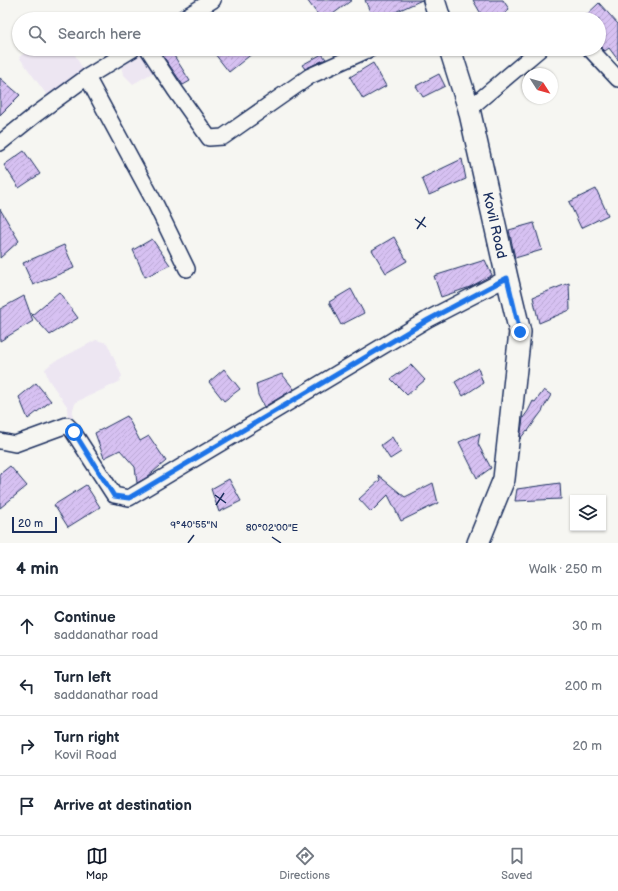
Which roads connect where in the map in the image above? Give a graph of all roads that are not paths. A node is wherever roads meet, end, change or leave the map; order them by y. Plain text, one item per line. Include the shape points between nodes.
1 (213, 0) edge
2 (193, 12) edge
3 (122, 56) edge
4 (153, 56) edge
5 (354, 56) edge
6 (452, 56) edge
7 (532, 56) edge
8 (597, 56) edge
9 (87, 77) junction
10 (618, 79) edge
11 (469, 109) junction
12 (0, 143) edge
13 (187, 269) dead end
14 (507, 278) junction
15 (0, 441) edge
16 (478, 543) edge

1 - 2 street
3 - 9 street
4 - 5 street via 209,138 223,137 310,76
6 - 11 street, Kovil Road
7 - 11 street
8 - 10 street
9 - 12 street
9 - 13 street via 156,205
11 - 14 street, Kovil Road
14 - 15 street via 428,320 129,498 114,496 67,425 15,444
14 - 16 street, Kovil Road via 520,332 504,480

